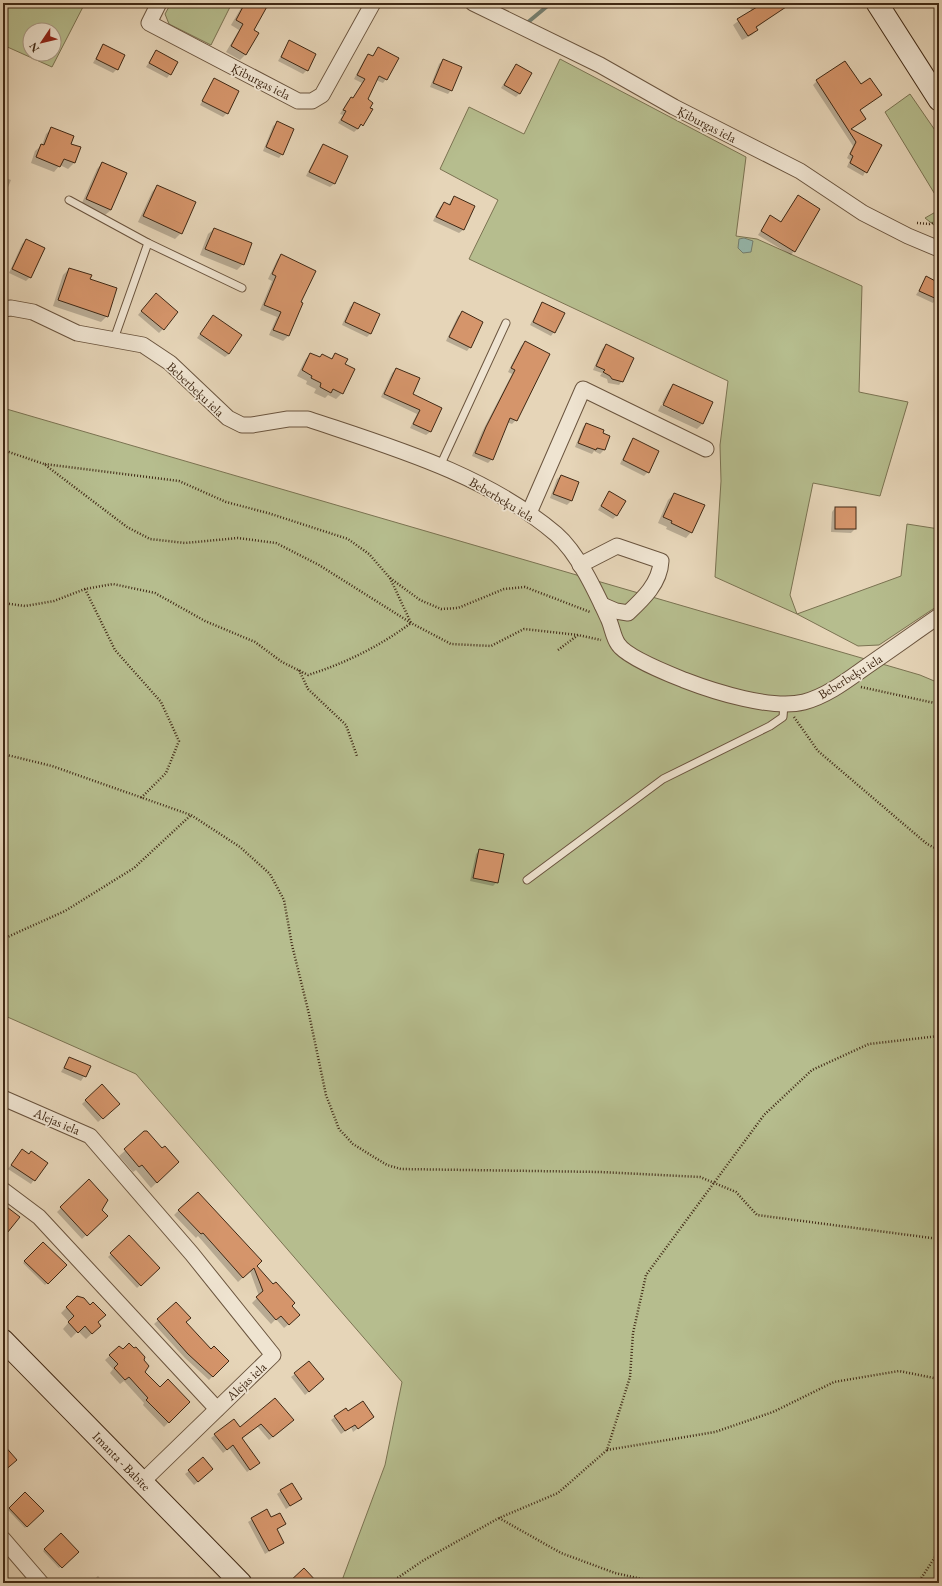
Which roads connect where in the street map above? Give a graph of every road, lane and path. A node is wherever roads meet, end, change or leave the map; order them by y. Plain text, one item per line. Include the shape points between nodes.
1 (159, 3) edge
2 (373, 3) edge
3 (473, 3) edge
4 (877, 3) edge
5 (939, 100) edge
6 (69, 200) dead end
7 (148, 244) junction
8 (939, 249) edge
9 (242, 288) dead end
10 (3, 309) edge
11 (506, 323) dead end
12 (114, 339) junction
13 (706, 449) dead end
14 (3, 450) edge
15 (44, 464) junction
16 (440, 466) junction
17 (529, 513) junction
18 (580, 565) junction
19 (390, 578) junction
20 (85, 589) junction
21 (3, 603) edge
22 (602, 605) junction
23 (939, 616) edge
24 (609, 620) junction
25 (411, 623) junction
26 (578, 635) junction
27 (618, 644) junction
28 (558, 650) dead end
29 (299, 670) junction
30 (842, 684) junction
31 (784, 704) junction
32 (939, 704) edge
33 (3, 754) edge
34 (357, 756) dead end
35 (141, 798) junction
36 (191, 815) junction
37 (939, 850) edge
38 (527, 880) dead end
39 (3, 939) edge
40 (939, 1036) edge
41 (3, 1098) edge
42 (714, 1182) junction
43 (3, 1190) edge
44 (939, 1239) edge
45 (3, 1340) edge
46 (939, 1379) edge
47 (217, 1409) junction
48 (607, 1450) junction
49 (142, 1482) junction
50 (500, 1518) junction
51 (3, 1539) edge
52 (939, 1551) edge
53 (40, 1583) edge
54 (241, 1583) edge
55 (390, 1583) edge
56 (660, 1583) edge
57 (918, 1583) edge

1 - 2 street, Ķiburgas iela via 149,23 298,101 312,101 322,95
3 - 8 street, Ķiburgas iela via 600,65 674,108 800,171 863,213
4 - 5 main road
6 - 7 lane
7 - 9 lane
7 - 12 lane
10 - 12 street, Beberbeķu iela via 32,312 77,333
11 - 16 lane
12 - 16 street, Beberbeķu iela via 143,345 170,363 228,418 242,425 308,419
13 - 17 street via 583,389
14 - 15 path
15 - 19 path via 180,481 226,502 348,539 369,554
15 - 25 path via 127,527 150,539 186,542 238,538 276,543 319,565
16 - 17 street, Beberbeķu iela via 496,493
17 - 18 street, Beberbeķu iela via 558,536
18 - 22 street, Beberbeķu iela
18 - 22 street via 617,546 661,561 654,585 628,613
19 - 24 path via 420,600 441,608 458,608 504,589 525,588
19 - 25 path
20 - 21 path via 54,601 25,606
20 - 29 path via 113,584 155,593 205,621 255,642 282,662
20 - 35 path via 115,650 161,702 179,740 166,773
22 - 24 street, Beberbeķu iela
23 - 30 street, Beberbeķu iela
24 - 27 street, Beberbeķu iela
25 - 26 path via 451,644 473,646 491,646 524,629
25 - 29 path via 387,640 353,658 308,674
26 - 27 path
26 - 28 path
27 - 31 street, Beberbeķu iela via 629,653 668,674 710,690
29 - 34 path via 308,689 346,725
30 - 31 street, Beberbeķu iela via 820,696
30 - 32 path via 915,697
31 - 37 path via 818,751 927,844
31 - 38 lane via 783,717 770,726 663,779
33 - 35 path via 52,766
35 - 36 path
36 - 39 path via 134,868 65,911
36 - 42 path via 240,847 270,874 284,900 326,1095 339,1129 354,1144 387,1165 401,1169 601,1172 700,1177
40 - 42 path via 869,1044 812,1070 764,1115
41 - 47 street, Alejas iela via 90,1136 192,1254 273,1355
42 - 44 path via 736,1192 757,1215
42 - 48 path via 646,1276 633,1332 630,1377
43 - 47 street, Alejas iela via 39,1218
45 - 49 main road, Imanta - Babīte
46 - 48 path via 899,1371 834,1382 774,1412 715,1432
47 - 49 street
48 - 50 path via 558,1493
49 - 54 main road, Imanta - Babīte
50 - 55 path via 424,1560
50 - 56 path via 561,1553 615,1573
51 - 53 street
52 - 57 path

